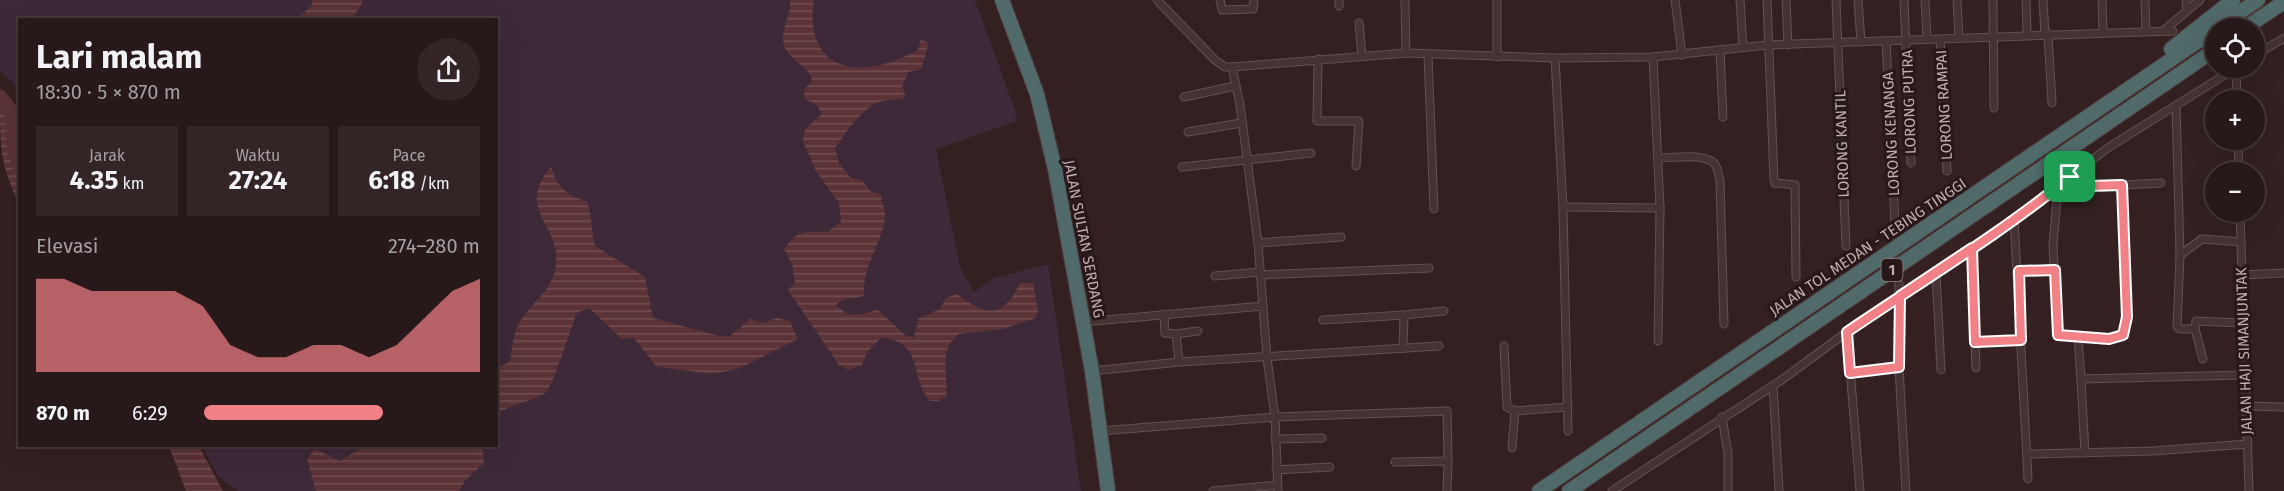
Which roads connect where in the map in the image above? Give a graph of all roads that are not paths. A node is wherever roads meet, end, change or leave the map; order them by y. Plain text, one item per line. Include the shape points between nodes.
1 (1001, 0) edge
2 (1157, 0) edge
3 (1220, 0) edge
4 (1254, 0) edge
5 (1405, 0) edge
6 (1497, 0) edge
7 (1675, 0) edge
8 (1740, 0) edge
9 (1767, 0) edge
10 (1786, 0) edge
11 (1836, 0) edge
12 (1858, 0) edge
13 (1904, 0) edge
14 (1925, 0) edge
15 (1957, 0) edge
16 (1993, 0) edge
17 (2026, 0) edge
18 (2043, 0) edge
19 (2102, 0) edge
20 (2145, 0) edge
21 (2186, 0) edge
22 (2200, 0) edge
23 (2233, 0) edge
24 (2258, 0) edge
25 (2284, 2) edge
26 (2187, 11) junction
27 (2232, 18) edge
28 (2260, 18) edge
29 (1359, 23) dead end
30 (2146, 31) junction
31 (2163, 31) junction
32 (2173, 31) dead end
33 (2103, 32) junction
34 (2027, 34) junction
35 (2046, 34) junction
36 (1995, 36) junction
37 (2205, 36) edge
38 (1959, 38) junction
39 (2284, 38) edge
40 (1927, 39) junction
41 (1940, 39) junction
42 (1907, 40) junction
43 (1861, 42) junction
44 (1886, 42) junction
45 (1838, 43) junction
46 (1767, 45) junction
47 (1788, 45) junction
48 (1743, 47) junction
49 (2265, 49) edge
50 (1720, 50) junction
51 (1406, 53) junction
52 (1428, 55) junction
53 (1682, 55) junction
54 (1362, 56) junction
55 (1497, 57) junction
56 (1653, 57) junction
57 (2205, 57) edge
58 (1556, 58) junction
59 (1318, 59) junction
60 (1232, 68) junction
61 (2220, 78) edge
62 (1235, 86) junction
63 (2124, 90) junction
64 (1184, 97) dead end
65 (2052, 103) dead end
66 (2176, 105) junction
67 (1994, 108) dead end
68 (1723, 117) dead end
69 (1241, 123) junction
70 (1188, 132) dead end
71 (1311, 153) dead end
72 (1658, 158) junction
73 (1245, 160) junction
74 (1911, 163) dead end
75 (2087, 164) junction
76 (1182, 166) dead end
77 (1356, 166) dead end
78 (1947, 171) dead end
79 (2161, 183) dead end
80 (2122, 185) junction
81 (2089, 186) junction
82 (2058, 188) junction
83 (1563, 207) junction
84 (1434, 208) dead end
85 (1660, 208) junction
86 (2014, 219) junction
87 (2240, 222) edge
88 (1895, 224) tunnel mouth
89 (1341, 237) dead end
90 (2241, 242) junction
91 (1258, 243) junction
92 (1846, 246) dead end
93 (1972, 248) junction
94 (2180, 255) junction
95 (1429, 268) dead end
96 (2055, 270) junction
97 (2019, 271) junction
98 (1260, 273) junction
99 (1936, 273) junction
100 (2284, 273) edge
101 (2241, 275) junction
102 (1215, 276) dead end
103 (1796, 277) dead end
104 (1899, 284) tunnel mouth
105 (1900, 296) junction
106 (1263, 306) junction
107 (1444, 310) dead end
108 (1164, 314) junction
109 (1404, 315) junction
110 (1323, 320) dead end
111 (1083, 322) junction
112 (2242, 323) junction
113 (1724, 324) dead end
114 (2195, 329) junction
115 (1198, 331) dead end
116 (1847, 332) junction
117 (1176, 334) junction
118 (2078, 338) junction
119 (2021, 340) junction
120 (1658, 341) dead end
121 (1975, 342) junction
122 (1439, 346) dead end
123 (1504, 346) dead end
124 (1403, 348) junction
125 (1267, 358) junction
126 (2203, 359) dead end
127 (1179, 362) junction
128 (1899, 367) junction
129 (1976, 368) dead end
130 (1941, 370) dead end
131 (1092, 371) junction
132 (1850, 373) junction
133 (2244, 375) junction
134 (2081, 379) junction
135 (1773, 385) junction
136 (2248, 406) junction
137 (1568, 407) junction
138 (2284, 407) edge
139 (1515, 411) junction
140 (1275, 417) junction
141 (1722, 417) junction
142 (1100, 431) junction
143 (1568, 431) dead end
144 (1322, 438) dead end
145 (1275, 440) junction
146 (2248, 444) junction
147 (1512, 448) dead end
148 (2085, 453) junction
149 (2028, 454) junction
150 (1448, 461) junction
151 (1395, 462) dead end
152 (1330, 467) dead end
153 (1276, 470) junction
154 (2028, 479) dead end
155 (1278, 488) edge
156 (1100, 491) edge
157 (1108, 491) edge
158 (1213, 491) edge
159 (1447, 491) edge
160 (1539, 491) edge
161 (1569, 491) edge
162 (1612, 491) edge
163 (1728, 491) edge
164 (1779, 491) edge
165 (1860, 491) edge
166 (1906, 491) edge
167 (2249, 491) edge

1 - 111 highway, JALAN SULTAN SERDANG via 1037,94
1 - 156 highway, JALAN SULTAN SERDANG via 1048,173
2 - 60 street via 1215,60
3 - 4 street via 1222,10 1228,12 1253,9
5 - 51 street
6 - 55 street
7 - 53 street
8 - 48 street
9 - 46 street
10 - 47 street
11 - 45 street, LORONG KANTIL
12 - 43 street
13 - 42 street, LORONG PUTRA
14 - 40 street
15 - 38 street
16 - 36 street
17 - 34 street
18 - 35 street
19 - 33 street
20 - 30 street
21 - 26 street
22 - 26 street
23 - 63 highway
24 - 27 highway, JALAN TOL MEDAN - TEBING TINGGI / 1
25 - 28 highway
26 - 31 street
29 - 54 street
30 - 31 street
30 - 33 street
31 - 32 street
33 - 35 street
34 - 35 street
34 - 36 street
35 - 65 street
36 - 38 street
36 - 67 street
37 - 63 highway, JALAN TOL MEDAN - TEBING TINGGI / 1
38 - 41 street
39 - 49 street
40 - 41 street
40 - 42 street
41 - 78 street, LORONG RAMPAI
42 - 44 street
42 - 74 street, LORONG PUTRA
43 - 44 street
43 - 45 street
44 - 88 street, LORONG KENANGA
45 - 47 street
45 - 92 street, LORONG KANTIL
46 - 47 street
46 - 48 street
46 - 103 street via 1774,180 1795,185
48 - 50 street
50 - 53 street
50 - 68 street
51 - 52 street
51 - 54 street
52 - 55 street
52 - 84 street
53 - 56 street
54 - 59 street
55 - 58 street
56 - 58 street
56 - 72 street
57 - 161 highway, 1
58 - 83 street
59 - 60 street
59 - 77 street via 1317,121 1359,121
60 - 62 street
61 - 66 street
62 - 64 street
62 - 69 street
63 - 160 highway, JALAN TOL MEDAN - TEBING TINGGI / 1
66 - 75 street
66 - 94 street
69 - 70 street
69 - 73 street
71 - 73 street
72 - 85 street
72 - 113 street via 1703,159 1717,167
73 - 76 street
73 - 91 street
75 - 81 street
75 - 82 street
79 - 80 street
80 - 81 street
80 - 118 street via 2125,332 2119,338
81 - 82 street
82 - 86 street
82 - 96 street
83 - 85 street
83 - 137 street
85 - 120 street
86 - 93 street
86 - 97 street
87 - 90 street, JALAN HAJI SIMANJUNTAK
89 - 91 street
90 - 94 street via 2199,240
90 - 101 street, JALAN HAJI SIMANJUNTAK
91 - 98 street
93 - 99 street
93 - 121 street
94 - 114 street via 2177,327
95 - 98 street
96 - 97 street
96 - 118 street via 2057,332
97 - 119 street
98 - 102 street
98 - 106 street
99 - 105 street
99 - 130 street
100 - 101 street
101 - 112 street, JALAN HAJI SIMANJUNTAK
104 - 105 street
105 - 116 street
105 - 128 street
106 - 108 street
106 - 125 street
107 - 109 street
108 - 111 street
108 - 117 street via 1166,333
109 - 110 street
109 - 124 street
111 - 131 highway, JALAN SULTAN SERDANG
112 - 114 street via 2200,319
112 - 133 street, JALAN HAJI SIMANJUNTAK
114 - 126 street
115 - 117 street
116 - 132 street
116 - 135 street
117 - 127 street
118 - 134 street
119 - 121 street
119 - 149 street
121 - 129 street
122 - 124 street
123 - 139 street via 1507,407
124 - 125 street
125 - 127 street
125 - 140 street
127 - 131 street
128 - 132 street
128 - 166 street
131 - 142 highway, JALAN SULTAN SERDANG
132 - 165 street
133 - 134 street
133 - 136 street, JALAN HAJI SIMANJUNTAK
134 - 148 street
135 - 141 street
135 - 164 street
136 - 138 street
136 - 146 street, JALAN HAJI SIMANJUNTAK
137 - 139 street
137 - 143 street
139 - 147 street
140 - 142 street
140 - 145 street
140 - 150 street via 1447,411
141 - 162 street
141 - 163 street
142 - 157 highway, JALAN SULTAN SERDANG
144 - 145 street
145 - 153 street
146 - 148 street
146 - 167 street, JALAN HAJI SIMANJUNTAK
148 - 149 street
149 - 154 street
150 - 151 street
150 - 159 street
152 - 153 street
153 - 155 street
155 - 158 street

